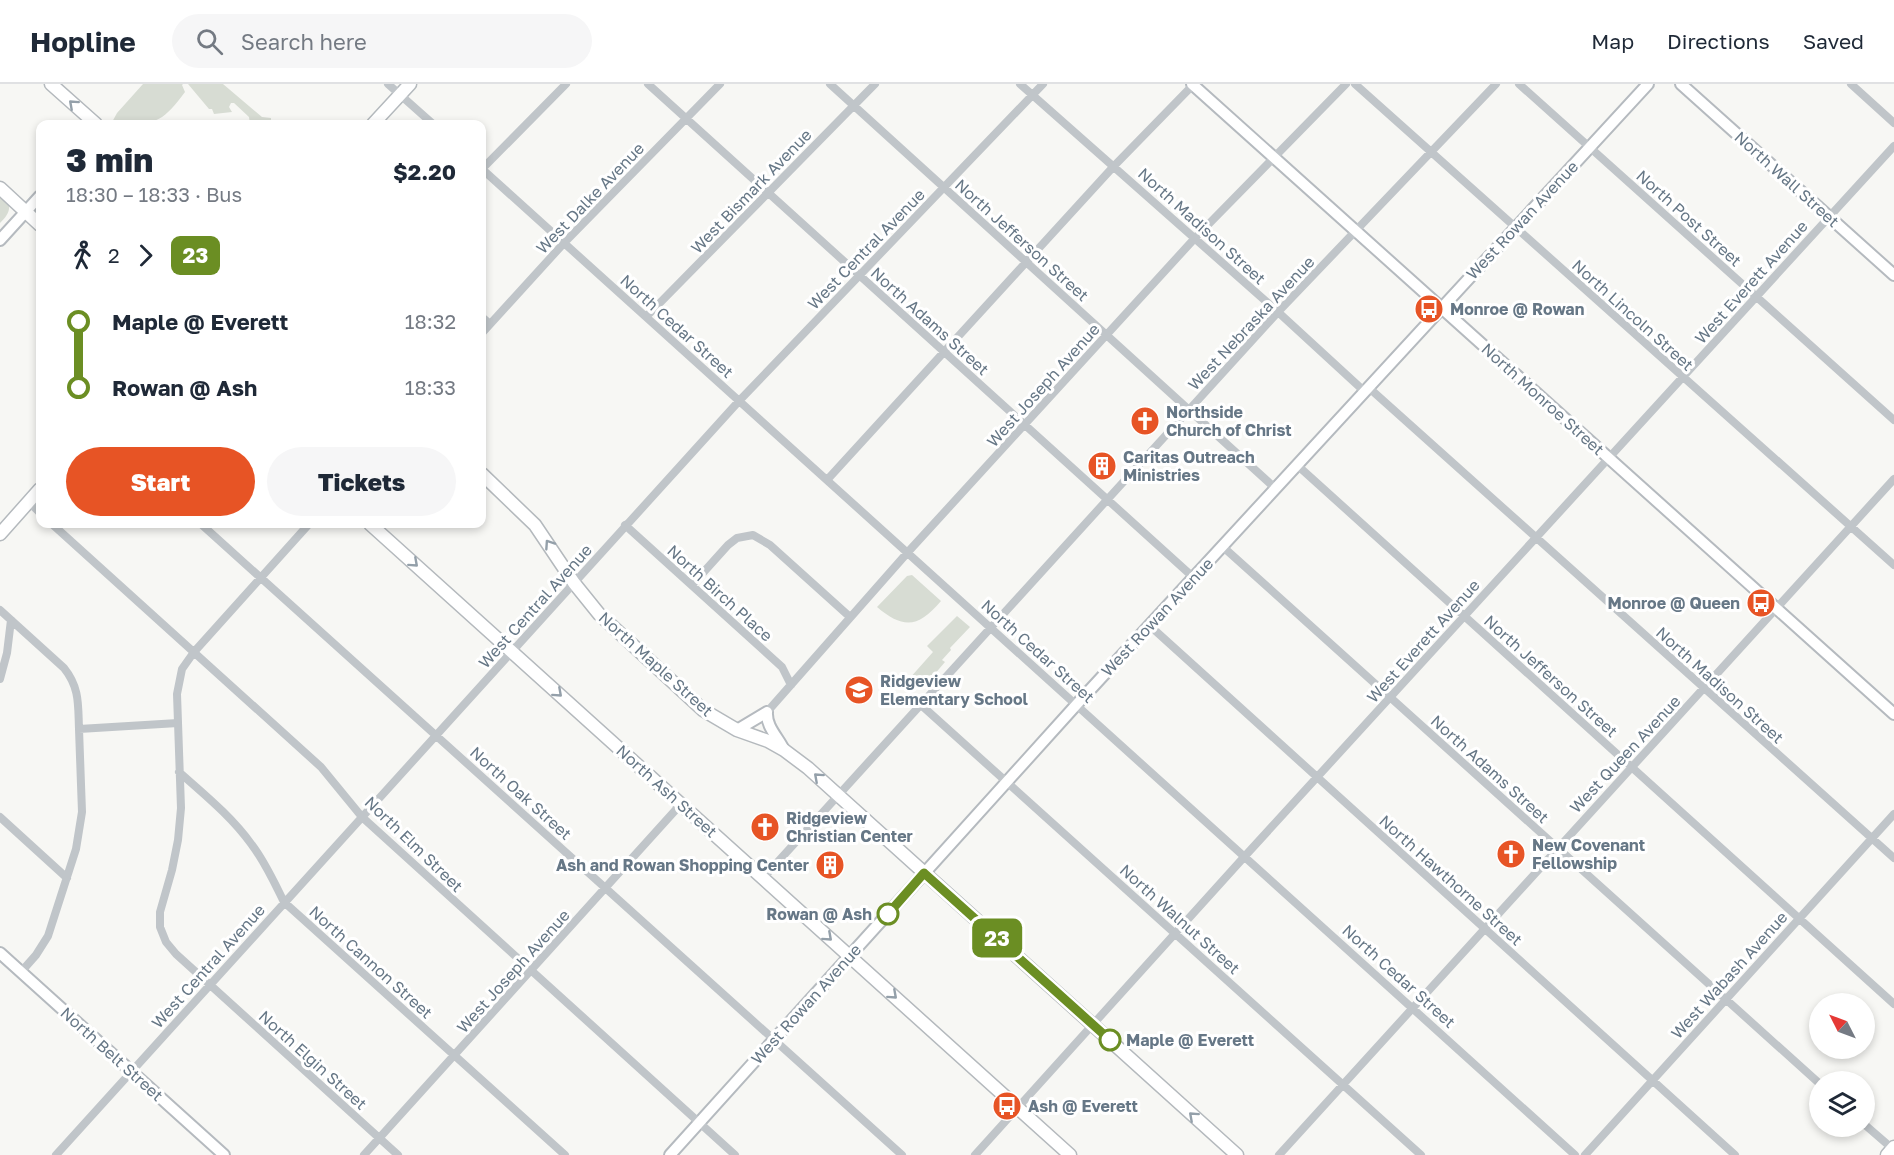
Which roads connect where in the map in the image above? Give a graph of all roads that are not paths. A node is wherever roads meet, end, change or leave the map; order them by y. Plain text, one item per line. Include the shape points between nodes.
1 (51, 84) edge
2 (388, 84) edge
3 (411, 84) edge
4 (566, 84) edge
5 (648, 84) edge
6 (720, 84) edge
7 (830, 84) edge
8 (875, 84) edge
9 (1020, 84) edge
10 (1043, 84) edge
11 (1193, 84) edge
12 (1346, 84) edge
13 (1355, 84) edge
14 (1496, 84) edge
15 (1519, 84) edge
16 (1648, 84) edge
17 (1680, 84) edge
18 (1851, 84) edge
19 (400, 95) junction
20 (1033, 95) junction
21 (854, 106) junction
22 (686, 119) junction
23 (92, 120) edge
24 (377, 120) edge
25 (428, 120) edge
26 (1894, 123) edge
27 (1894, 146) edge
28 (1589, 147) junction
29 (1432, 152) junction
30 (1274, 158) junction
31 (486, 165) edge
32 (1114, 166) junction
33 (486, 173) edge
34 (944, 187) junction
35 (0, 188) edge
36 (767, 193) junction
37 (36, 201) edge
38 (26, 212) junction
39 (1829, 217) junction
40 (36, 221) edge
41 (1515, 227) junction
42 (1355, 231) junction
43 (1196, 238) junction
44 (0, 240) edge
45 (564, 243) junction
46 (1026, 262) junction
47 (1894, 274) edge
48 (860, 275) junction
49 (1757, 296) junction
50 (1441, 308) junction
51 (1278, 312) junction
52 (646, 317) junction
53 (486, 320) edge
54 (490, 324) junction
55 (486, 328) edge
56 (1106, 336) junction
57 (944, 352) junction
58 (1683, 377) junction
59 (1366, 389) junction
60 (739, 400) junction
61 (1190, 409) junction
62 (1894, 420) edge
63 (1024, 426) junction
64 (1608, 458) junction
65 (1297, 465) junction
66 (486, 478) edge
67 (1894, 478) edge
68 (827, 480) junction
69 (1275, 488) junction
70 (36, 494) edge
71 (1107, 500) junction
72 (29, 502) junction
73 (36, 509) edge
74 (625, 525) junction
75 (1851, 526) junction
76 (56, 528) edge
77 (206, 528) edge
78 (305, 528) edge
79 (374, 528) edge
80 (0, 534) edge
81 (1535, 537) junction
82 (1222, 546) junction
83 (908, 552) junction
84 (1894, 565) edge
85 (261, 577) junction
86 (1193, 577) junction
87 (574, 583) junction
88 (692, 585) junction
89 (1777, 609) junction
90 (0, 610) edge
91 (1464, 616) junction
92 (849, 617) junction
93 (11, 620) junction
94 (990, 626) junction
95 (1149, 626) junction
96 (194, 651) junction
97 (512, 651) junction
98 (0, 679) edge
99 (791, 685) junction
100 (1704, 688) junction
101 (1390, 698) junction
102 (920, 704) junction
103 (1077, 704) junction
104 (767, 712) junction
105 (1894, 714) edge
106 (178, 723) junction
107 (79, 729) junction
108 (737, 730) junction
109 (436, 735) junction
110 (784, 750) junction
111 (1632, 767) junction
112 (179, 772) junction
113 (1317, 777) junction
114 (1007, 781) junction
115 (838, 795) junction
116 (681, 804) junction
117 (1894, 813) edge
118 (0, 817) edge
119 (362, 817) junction
120 (1872, 838) junction
121 (1557, 847) junction
122 (1245, 856) junction
123 (1894, 858) edge
124 (924, 873) junction
125 (67, 878) junction
126 (763, 878) junction
127 (607, 888) junction
128 (284, 902) junction
129 (1799, 919) junction
130 (1484, 929) junction
131 (1175, 933) junction
132 (0, 952) edge
133 (850, 956) junction
134 (531, 971) junction
135 (21, 972) junction
136 (209, 984) junction
137 (1725, 1000) junction
138 (1894, 1004) edge
139 (1414, 1008) junction
140 (1093, 1025) junction
141 (773, 1040) junction
142 (454, 1055) junction
143 (132, 1071) junction
144 (1809, 1074) edge
145 (1652, 1081) junction
146 (1342, 1085) junction
147 (1018, 1108) junction
148 (699, 1123) junction
149 (1875, 1134) edge
150 (379, 1138) junction
151 (1892, 1150) edge
152 (56, 1155) edge
153 (224, 1155) edge
154 (364, 1155) edge
155 (398, 1155) edge
156 (565, 1155) edge
157 (670, 1155) edge
158 (735, 1155) edge
159 (902, 1155) edge
160 (975, 1155) edge
161 (1070, 1155) edge
162 (1237, 1155) edge
163 (1280, 1155) edge
164 (1421, 1155) edge
165 (1575, 1155) edge
166 (1585, 1155) edge
167 (1735, 1155) edge

23 -> 1 main road
2 - 19 street
3 - 19 main road
4 - 31 street
5 - 22 street, North Adams Street
6 - 22 street, West Dalke Avenue
7 - 21 street, North Jefferson Street
8 - 21 street, West Bismark Avenue
9 - 20 street, North Madison Street
10 - 20 street, West Central Avenue
11 - 30 street, North Monroe Street
11 - 32 street
12 - 30 street, West Joseph Avenue
13 - 29 street, North Lincoln Street
14 - 29 street, West Nebraska Avenue
15 - 28 street, North Post Street
16 - 28 street, West Rowan Avenue
17 - 39 street, North Wall Street
18 - 26 street
19 - 24 main road
19 - 25 street
20 - 32 street, North Madison Street
20 - 34 street, West Central Avenue
21 - 34 street, North Jefferson Street
21 - 36 street, West Bismark Avenue
22 - 36 street, North Adams Street
22 - 45 street, West Dalke Avenue
27 - 39 street, West Everett Avenue
28 - 41 street, West Rowan Avenue
28 - 49 street, North Post Street
29 - 41 street, North Lincoln Street
29 - 42 street, West Nebraska Avenue
30 - 42 street, North Monroe Street
30 - 43 street, West Joseph Avenue
32 - 43 street, North Madison Street
32 - 46 street
33 - 45 street, North Cedar Street
34 - 46 street, North Jefferson Street
34 - 48 street, West Central Avenue
35 - 38 main road
36 - 48 street, North Adams Street
36 - 52 street, West Bismark Avenue
37 - 38 street
38 - 40 main road
38 - 44 street
39 - 47 street, North Wall Street
39 - 49 street, West Everett Avenue
41 - 50 street, West Rowan Avenue
41 - 58 street, North Lincoln Street
42 - 50 street, North Monroe Street
42 - 51 street, West Nebraska Avenue
43 - 51 street, North Madison Street
43 - 56 street, West Joseph Avenue
45 - 52 street, North Cedar Street
45 - 54 street, West Dalke Avenue
46 - 56 street, North Jefferson Street
46 - 57 street
48 - 57 street, North Adams Street
48 - 60 street, West Central Avenue
49 - 58 street, West Everett Avenue
49 - 62 street, North Post Street
50 - 59 street, West Rowan Avenue
50 - 64 street, North Monroe Street
51 - 59 street, North Madison Street
51 - 61 street, West Nebraska Avenue
52 - 60 street, North Cedar Street
53 - 54 street
54 - 55 street, West Dalke Avenue
56 - 61 street, North Jefferson Street
56 - 63 street, West Joseph Avenue
57 - 63 street, North Adams Street
57 - 68 street
58 - 64 street, West Everett Avenue
58 - 75 street, North Lincoln Street
59 - 65 street, West Rowan Avenue
59 - 81 street, North Madison Street
60 - 68 street, North Cedar Street
60 - 74 street, West Central Avenue
61 - 69 street, North Jefferson Street
61 - 71 street, West Nebraska Avenue
63 - 71 street, North Adams Street
63 - 83 street, West Joseph Avenue
64 - 81 street, West Everett Avenue
64 - 89 street, North Monroe Street
65 - 69 street, West Rowan Avenue
65 - 91 street, North Jefferson Street
87 -> 66 main road, North Maple Street via 535,525
67 - 75 street, West Queen Avenue
68 - 83 street, North Cedar Street
69 - 82 street, West Rowan Avenue
70 - 72 main road
71 - 86 street, North Adams Street
71 - 94 street, West Nebraska Avenue
72 - 73 street
72 - 80 main road
74 - 87 street, West Central Avenue
74 - 88 street, North Birch Place
75 - 84 street, North Lincoln Street
75 - 89 street, West Queen Avenue
76 - 96 street, North Elm Street
77 - 85 street, North Oak Street
78 - 85 street
79 -> 97 main road, North Ash Street
81 - 91 street, West Everett Avenue
81 - 100 street, North Madison Street
82 - 86 street, West Rowan Avenue
82 - 101 street, North Adams Street
83 - 92 street, West Joseph Avenue
83 - 94 street, North Cedar Street
85 - 96 street
85 - 109 street, North Oak Street
86 - 95 street, West Rowan Avenue
87 - 97 street, West Central Avenue
87 - 108 main road, North Maple Street via 599,614 703,710
88 - 92 street via 728,545 737,538 753,536 770,545
88 - 99 street, North Birch Place via 782,667
89 - 100 street, West Queen Avenue
89 - 105 street, North Monroe Street
90 - 93 street
91 - 101 street, West Everett Avenue
91 - 111 street, North Jefferson Street
92 - 99 street, West Joseph Avenue
93 - 98 street via 8,653
93 - 107 street via 72,678 77,689
94 - 102 street, West Nebraska Avenue
94 - 103 street, North Cedar Street
95 - 103 street, West Rowan Avenue
95 - 113 street, North Hawthorne Street
96 - 106 street, North Elgin Street via 182,669 177,694
96 - 119 street, North Elm Street via 321,767
97 - 109 street, West Central Avenue
97 -> 116 main road, North Ash Street
99 - 104 street, West Joseph Avenue
100 - 111 street, West Queen Avenue
100 - 120 street, North Madison Street
101 - 113 street, West Everett Avenue
101 - 121 street, North Adams Street
102 - 114 street, North Walnut Street
102 - 115 street, West Nebraska Avenue
103 - 114 street, West Rowan Avenue
103 - 122 street, North Cedar Street
104 - 108 street
104 - 110 street via 769,726
106 - 107 street
106 - 112 street, North Elgin Street
107 - 125 street via 82,812
108 - 110 main road, North Maple Street
109 - 119 street, West Central Avenue
109 - 127 street, North Oak Street
115 -> 110 main road, North Maple Street
111 - 121 street, West Queen Avenue
111 - 129 street, North Jefferson Street
112 - 128 street, North Cannon Street via 229,817 251,844
112 - 136 street, North Elgin Street via 178,840 160,912 160,927 176,954
113 - 122 street, West Everett Avenue
113 - 130 street, North Hawthorne Street
114 - 124 street, West Rowan Avenue
114 - 131 street, North Walnut Street
115 - 124 main road, North Maple Street
115 - 126 street, West Nebraska Avenue
116 - 126 main road, North Ash Street
116 - 127 street, West Joseph Avenue
117 - 120 street, West Wabash Avenue
118 - 125 street
119 - 128 street, West Central Avenue
119 - 134 street, North Elm Street
120 - 123 street, North Madison Street
120 - 129 street, West Wabash Avenue
121 - 130 street, West Queen Avenue
121 - 137 street, North Adams Street
122 - 131 street, West Everett Avenue
122 - 139 street, North Cedar Street
124 - 133 street, West Rowan Avenue
124 - 140 main road, North Maple Street
125 - 135 street via 48,936
126 -> 133 main road, North Ash Street
127 - 134 street, West Joseph Avenue
127 - 141 street, North Oak Street
128 - 136 street, West Central Avenue
128 - 142 street, North Cannon Street
129 - 137 street, West Wabash Avenue
129 - 138 street, North Jefferson Street
130 - 139 street, West Queen Avenue
130 - 145 street, North Hawthorne Street
131 - 140 street, West Everett Avenue
131 - 146 street, North Walnut Street
132 - 135 street, North Belt Street
133 - 141 street, West Rowan Avenue
133 -> 147 main road, North Ash Street
134 - 142 street, West Joseph Avenue
134 - 148 street, North Elm Street
135 - 143 street, North Belt Street
136 - 143 street, West Central Avenue
136 - 150 street, North Elgin Street
137 - 144 street, North Adams Street
137 - 145 street, West Wabash Avenue
139 - 146 street, West Queen Avenue
139 - 165 street, North Cedar Street
140 - 147 street, West Everett Avenue
162 -> 140 main road, North Maple Street
141 - 148 street, West Rowan Avenue
141 - 159 street, North Oak Street
142 - 150 street, West Joseph Avenue
142 - 156 street, North Cannon Street
143 - 152 street, West Central Avenue
143 - 153 street, North Belt Street
145 - 166 street, West Wabash Avenue
145 - 167 street, North Hawthorne Street
146 - 163 street, West Queen Avenue
146 - 164 street, North Walnut Street
147 - 160 street, West Everett Avenue
147 - 161 main road, North Ash Street
148 - 157 street, West Rowan Avenue
148 - 158 street, North Elm Street
149 - 151 street
150 - 154 street, West Joseph Avenue
150 - 155 street, North Elgin Street

